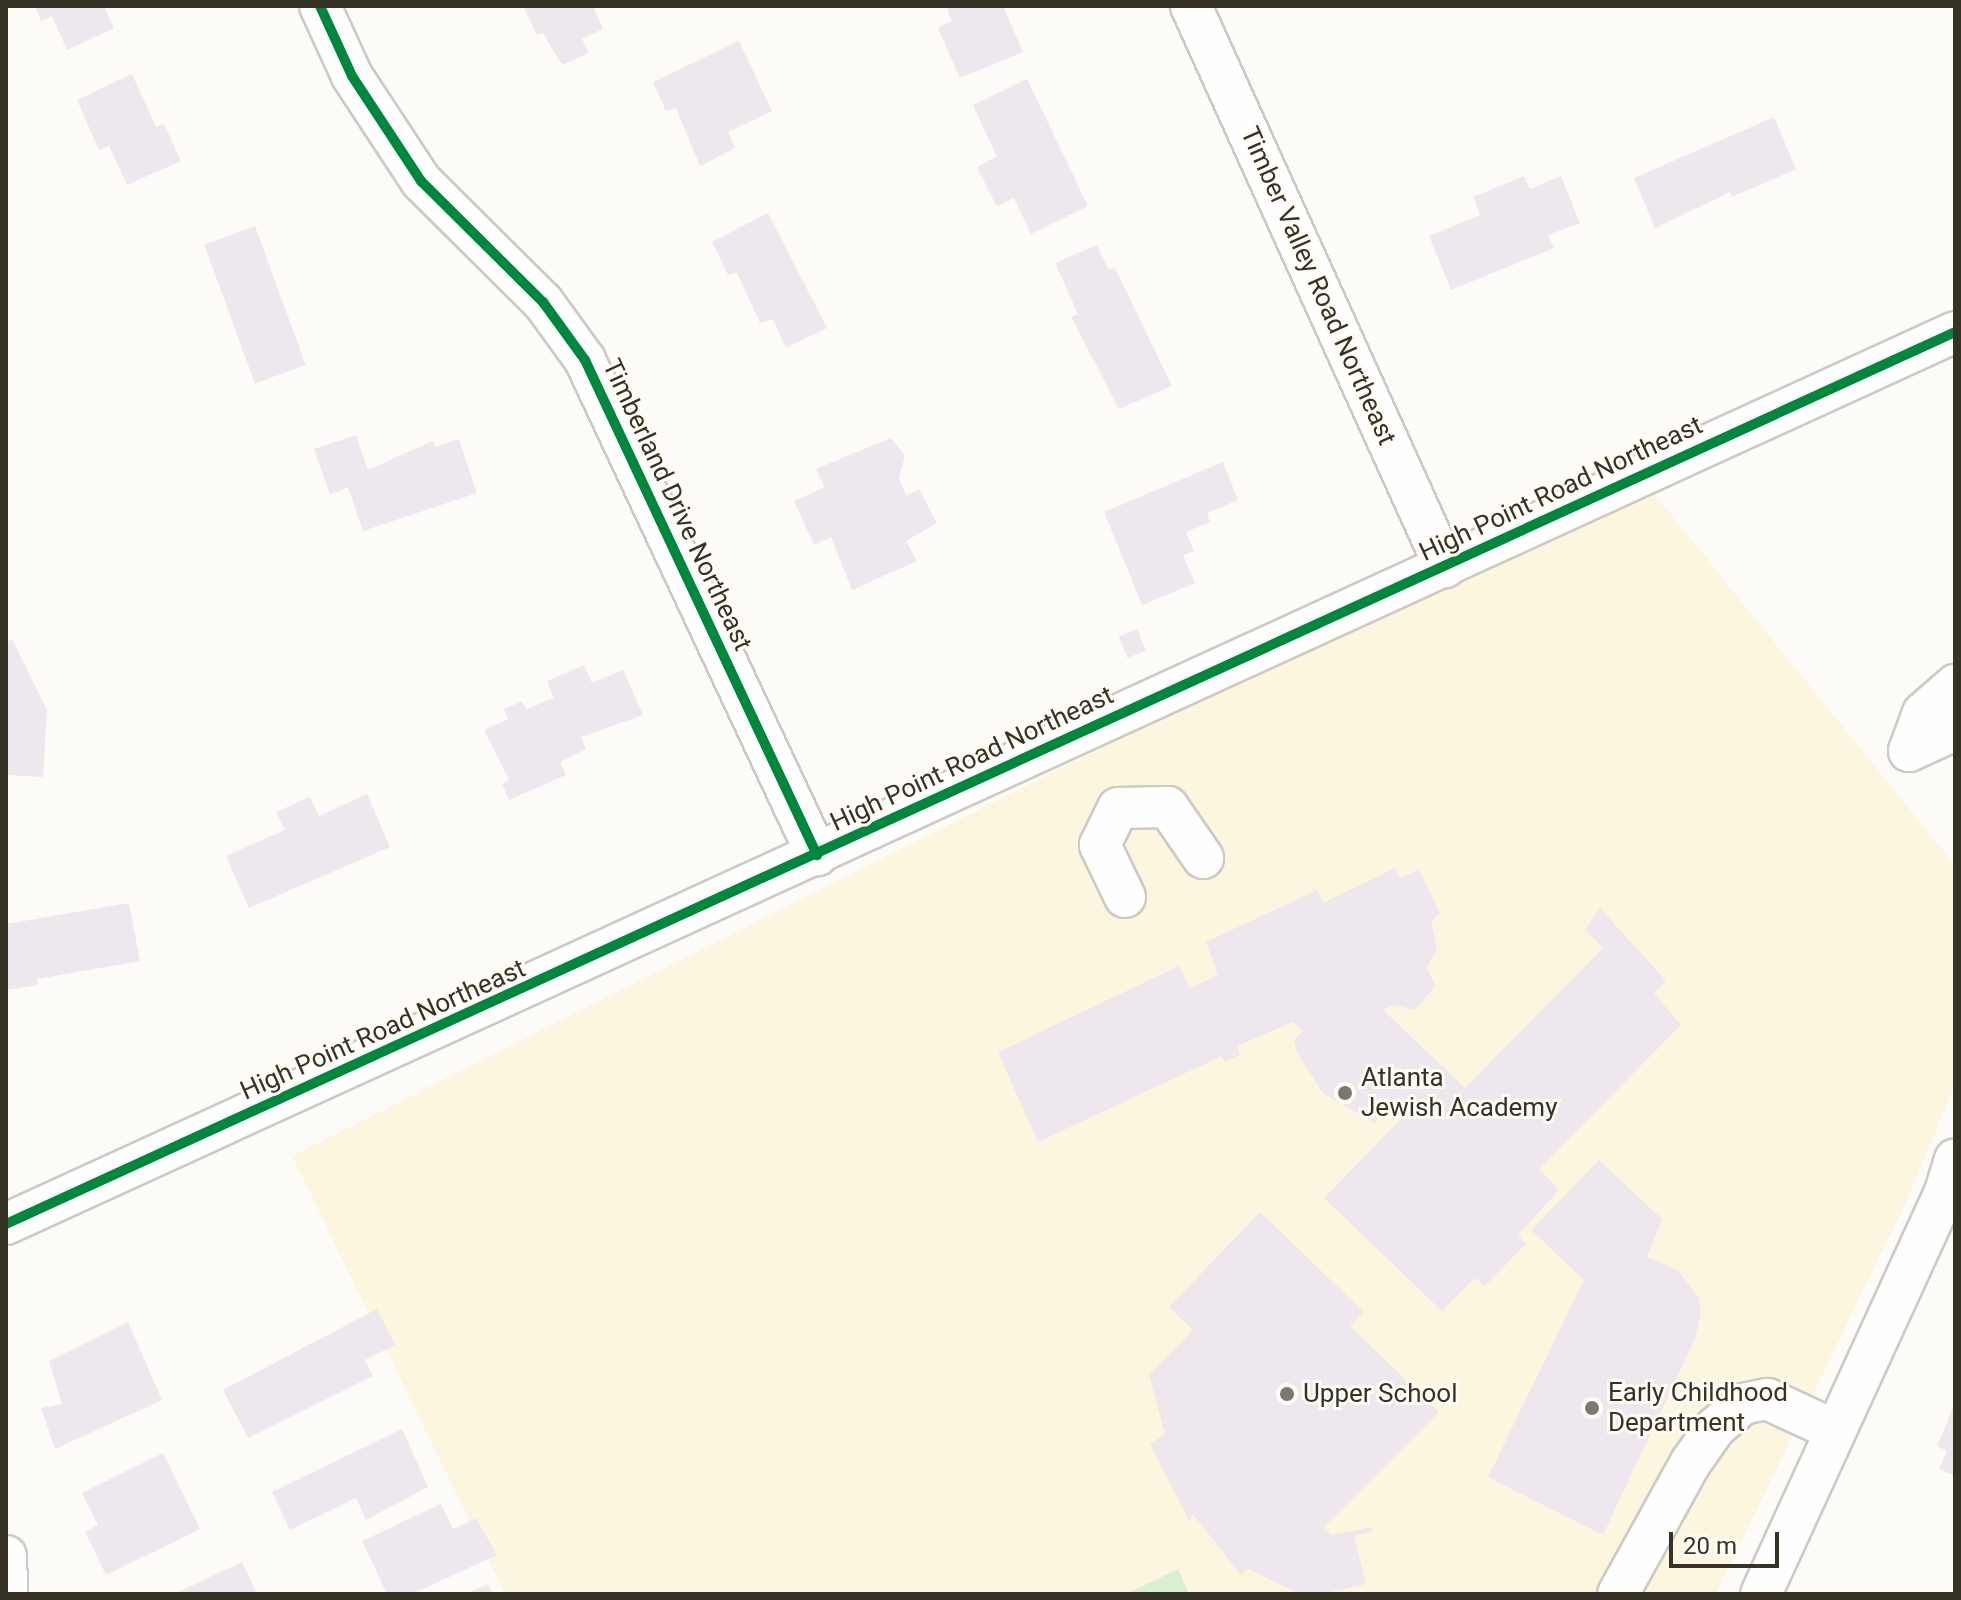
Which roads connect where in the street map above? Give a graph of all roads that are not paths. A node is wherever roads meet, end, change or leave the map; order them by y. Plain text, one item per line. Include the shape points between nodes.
1 (320, 6) edge
2 (1191, 6) edge
3 (1955, 332) edge
4 (1445, 567) junction
5 (1955, 685) edge
6 (1955, 730) edge
7 (817, 855) junction
8 (1203, 858) dead end
9 (1125, 897) dead end
10 (1952, 1183) edge
11 (6, 1224) edge
12 (1834, 1430) junction
13 (6, 1556) edge
14 (7, 1594) edge
15 (1618, 1594) edge
16 (1761, 1594) edge

1 - 7 street, Timberland Drive Northeast via 352,76 421,181 543,302 585,360
2 - 4 street, Timber Valley Road Northeast
3 - 4 street, High Point Road Northeast
4 - 7 street, High Point Road Northeast
5 - 6 street via 1923,713 1909,751
7 - 11 street, High Point Road Northeast
8 - 9 street via 1168,807 1118,808 1100,845
10 - 12 street
12 - 15 street via 1767,1399 1743,1404 1715,1428 1691,1462
12 - 16 street
13 - 14 street

